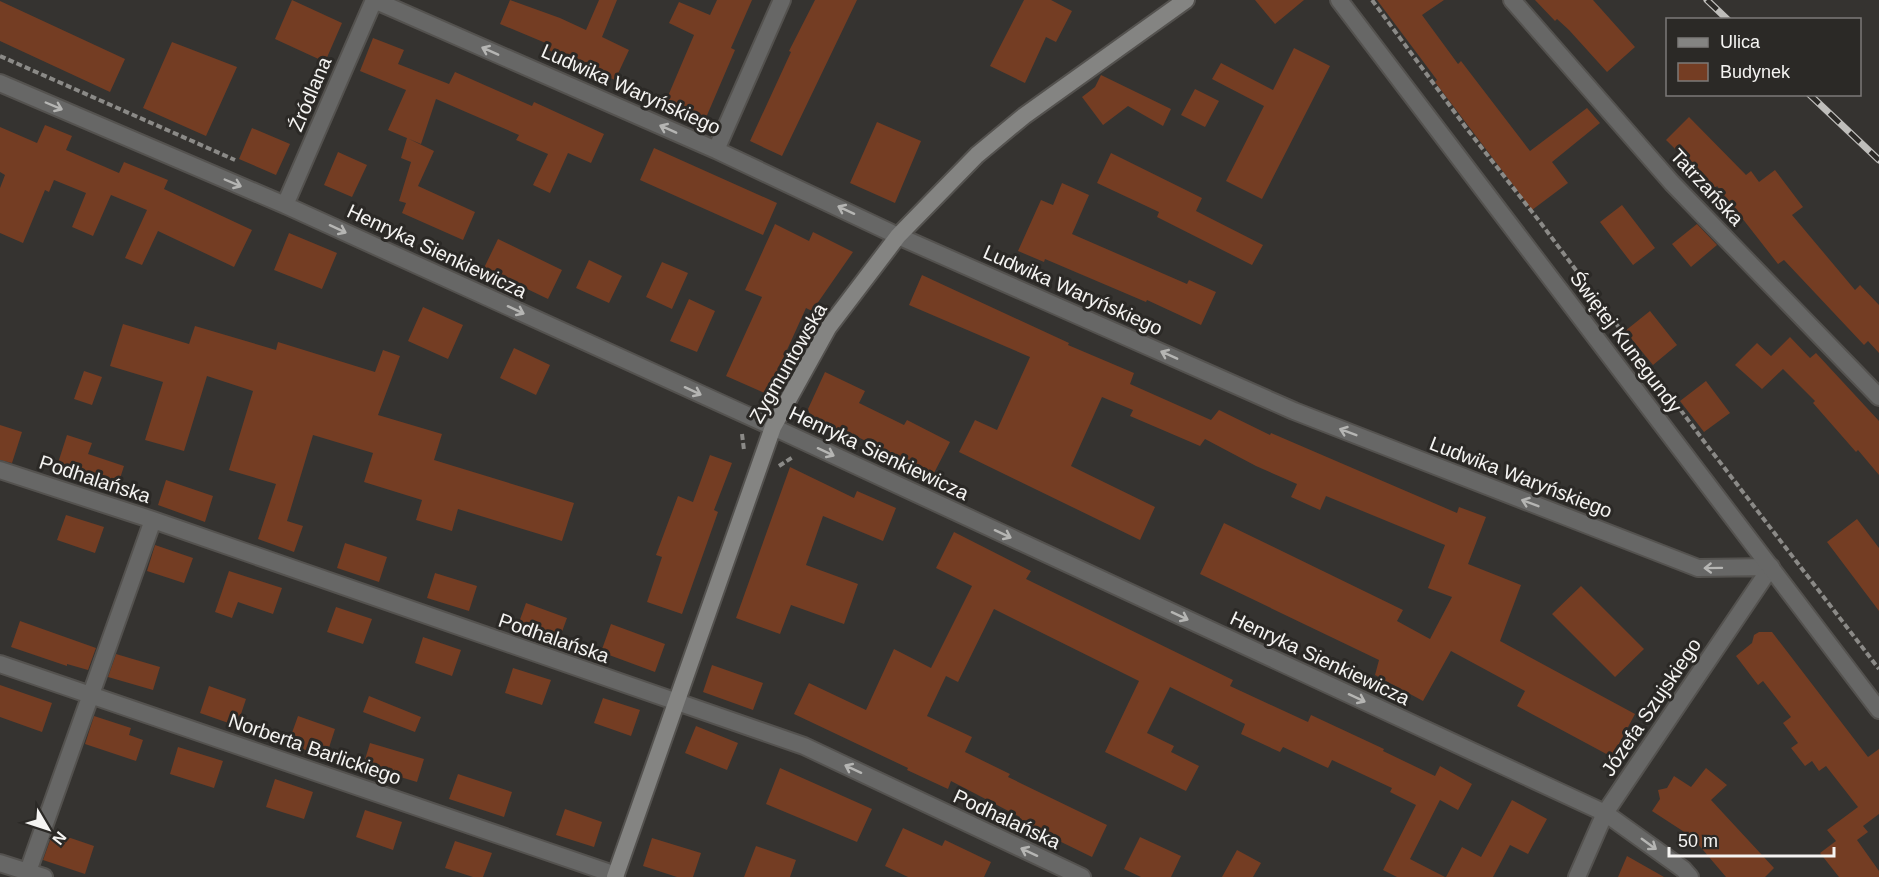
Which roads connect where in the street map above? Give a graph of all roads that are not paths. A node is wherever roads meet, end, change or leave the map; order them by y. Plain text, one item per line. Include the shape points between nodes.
1 (374, 0) edge
2 (782, 0) edge
3 (1186, 0) edge
4 (1339, 0) edge
5 (1512, 0) edge
6 (0, 83) edge
7 (716, 150) junction
8 (285, 205) junction
9 (898, 236) junction
10 (1879, 397) edge
11 (773, 427) junction
12 (0, 470) edge
13 (153, 520) junction
14 (1771, 567) junction
15 (0, 664) edge
16 (91, 694) junction
17 (677, 704) junction
18 (1879, 710) edge
19 (1605, 813) junction
20 (0, 863) edge
21 (32, 875) edge
22 (616, 876) edge
23 (1082, 877) edge
24 (1577, 877) edge
25 (1690, 877) edge

7 -> 1 street, Ludwika Waryńskiego
1 - 8 street, Źródlana
2 - 7 street
3 - 9 main road, Zygmuntowska via 1024,116 977,155
4 - 14 street, Świętej Kunegundy
5 - 10 street, Tatrzańska via 1672,183
6 -> 8 street, Henryka Sienkiewicza
9 -> 7 street, Ludwika Waryńskiego
8 -> 11 street, Henryka Sienkiewicza
9 - 11 main road, Zygmuntowska via 828,328
14 -> 9 street, Ludwika Waryńskiego via 1698,568 1294,411
11 - 17 main road, Zygmuntowska
11 -> 19 street, Henryka Sienkiewicza
12 - 13 street, Podhalańska
13 - 16 street
13 - 17 street, Podhalańska
14 - 18 street, Świętej Kunegundy
14 - 19 street, Józefa Szujskiego
15 - 16 street, Norberta Barlickiego
16 - 21 street
16 - 22 street, Norberta Barlickiego
17 - 22 main road, Zygmuntowska
23 -> 17 street, Podhalańska via 804,746
19 - 24 street, Józefa Szujskiego
19 -> 25 street, Henryka Sienkiewicza
20 - 21 street

